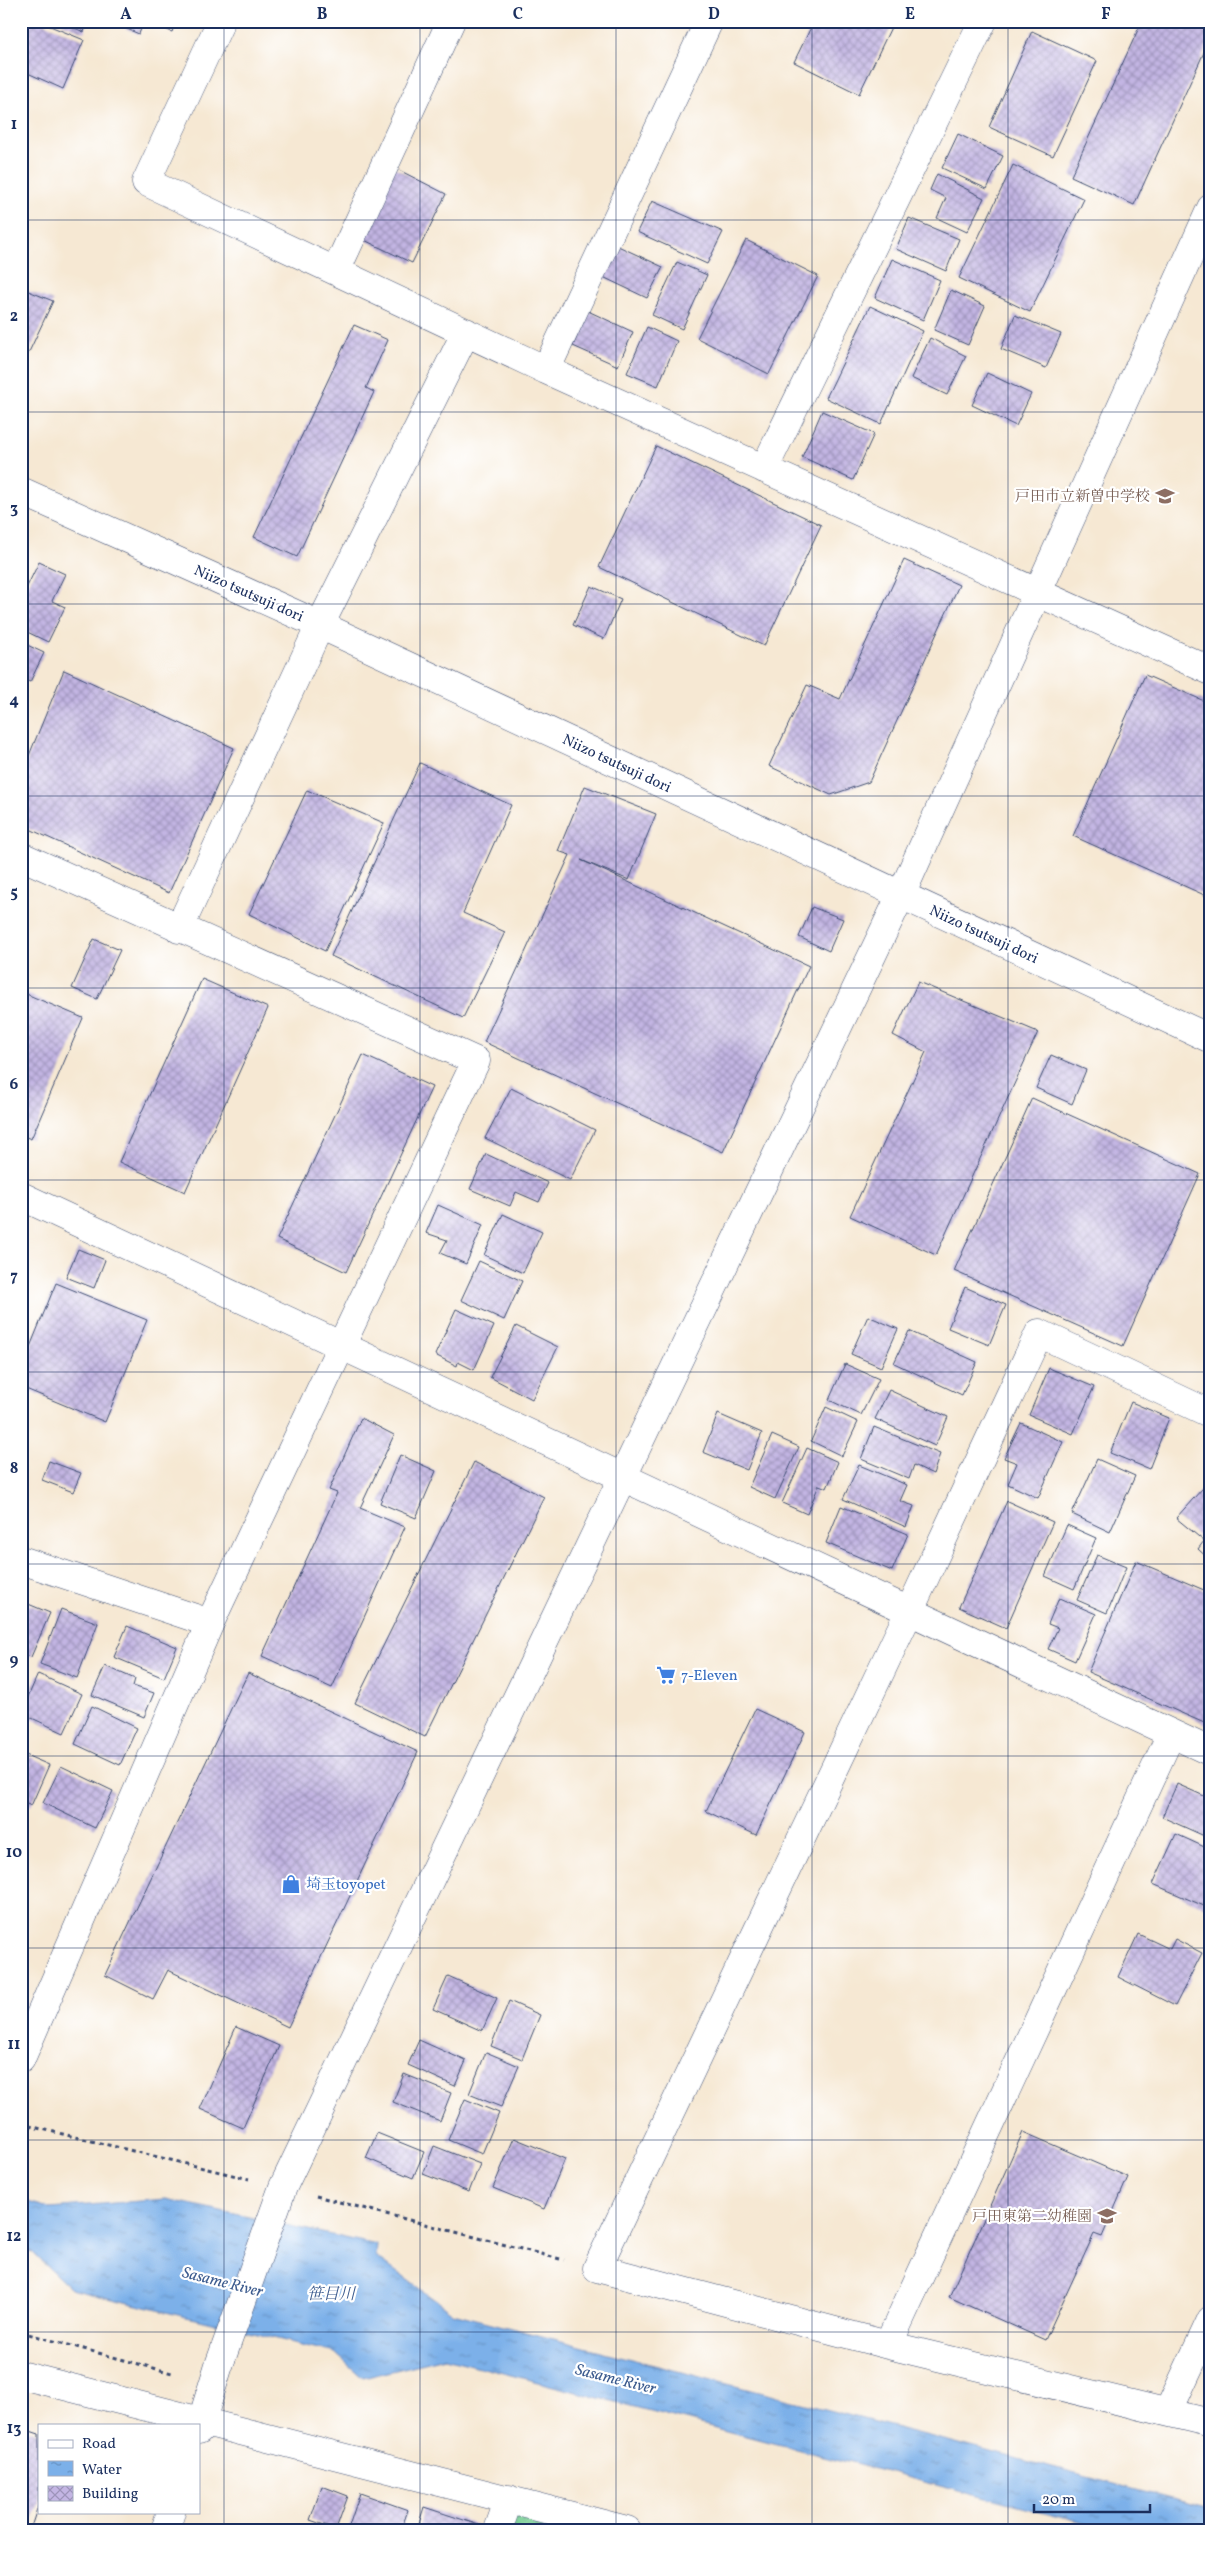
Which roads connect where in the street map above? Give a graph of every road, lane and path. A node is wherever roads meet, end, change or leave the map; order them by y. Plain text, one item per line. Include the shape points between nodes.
1 (221, 21) edge
2 (451, 21) edge
3 (709, 21) edge
4 (983, 21) edge
5 (1211, 208) edge
6 (336, 271) junction
7 (466, 332) junction
8 (546, 370) junction
9 (764, 469) junction
10 (21, 491) edge
11 (1036, 592) junction
12 (320, 625) junction
13 (1211, 671) edge
14 (21, 856) edge
15 (901, 895) junction
16 (180, 928) junction
17 (1211, 1039) edge
18 (21, 1196) edge
19 (341, 1344) junction
20 (1211, 1414) edge
21 (622, 1477) junction
22 (21, 1560) edge
23 (910, 1612) junction
24 (210, 1623) junction
25 (1171, 1734) junction
26 (1211, 1752) edge
27 (21, 2059) edge
28 (21, 2124) edge
29 (281, 2194) junction
30 (597, 2268) junction
31 (1211, 2320) edge
32 (21, 2332) edge
33 (888, 2345) junction
34 (172, 2373) dead end
35 (21, 2375) edge
36 (1168, 2412) junction
37 (1211, 2423) edge
38 (196, 2424) edge
39 (200, 2425) edge
40 (509, 2499) junction
41 (170, 2514) edge
42 (165, 2530) edge
43 (498, 2530) edge
44 (627, 2530) edge

1 - 6 street via 146,182
2 - 6 street
3 - 8 street
4 - 9 street
5 - 11 street
6 - 7 street
7 - 8 street
7 - 12 street
8 - 9 street
9 - 11 street
10 - 12 street, Niizo tsutsuji dori
11 - 13 street
11 - 15 street
12 - 15 street, Niizo tsutsuji dori
12 - 16 street
14 - 16 street
15 - 17 street, Niizo tsutsuji dori
15 - 21 street
16 - 19 street via 476,1061
18 - 19 street
19 - 21 street
19 - 24 street
20 - 23 street via 1039,1333
21 - 23 street
21 - 29 street
22 - 24 street
23 - 25 street
23 - 30 street
24 - 27 street
25 - 26 street
25 - 33 street
28 - 29 path
29 - 30 path
29 - 39 street
30 - 33 street
31 - 36 street
32 - 34 path
33 - 36 street
35 - 38 street
36 - 37 street
39 - 40 street
40 - 43 street
40 - 44 street
41 - 42 street

